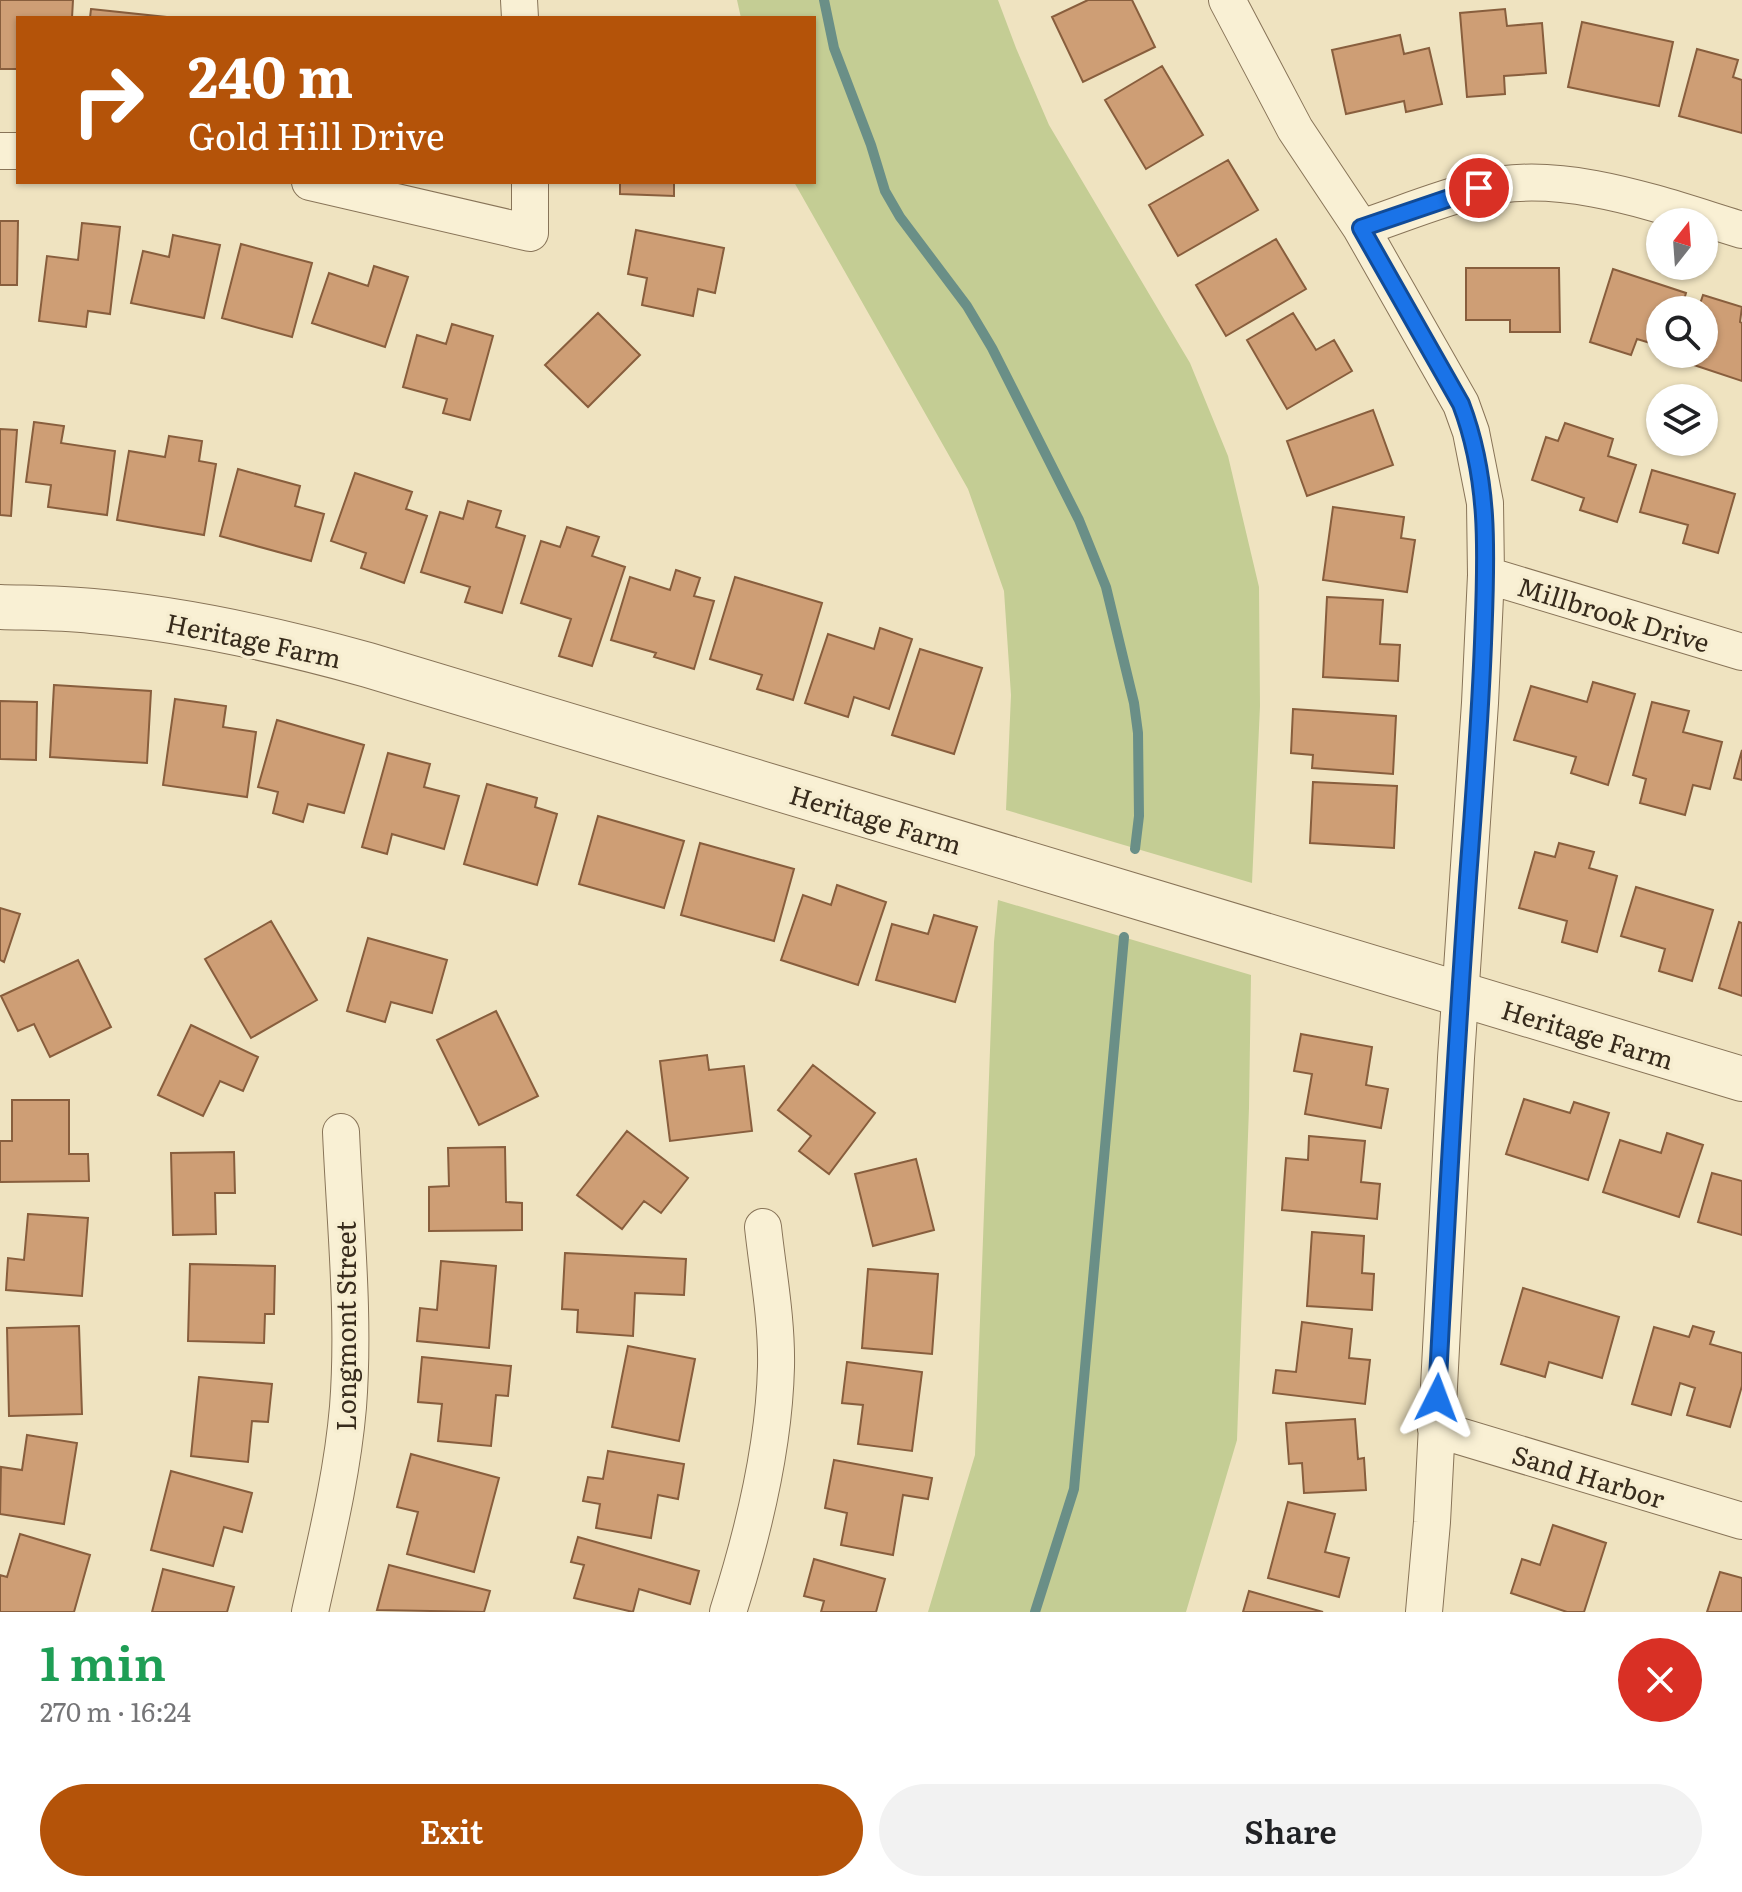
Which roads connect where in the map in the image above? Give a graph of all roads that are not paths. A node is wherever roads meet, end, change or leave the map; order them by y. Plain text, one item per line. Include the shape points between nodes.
1 (1227, 0) edge
2 (319, 184) edge
3 (530, 184) edge
4 (1361, 228) junction
5 (1742, 230) edge
6 (1486, 575) junction
7 (0, 607) edge
8 (1742, 652) edge
9 (1460, 995) junction
10 (1742, 1079) edge
11 (341, 1132) dead end
12 (763, 1227) dead end
13 (1436, 1429) junction
14 (1742, 1521) edge
15 (310, 1612) edge
16 (728, 1612) edge
17 (1424, 1612) edge

1 - 4 street via 1295,129
2 - 3 street via 530,233
4 - 5 street via 1479,188 1533,183 1640,199
4 - 6 street via 1461,404 1485,503
6 - 8 street, Millbrook Drive
6 - 9 street
7 - 9 street, Heritage Farm via 160,619 307,648
9 - 10 street, Heritage Farm
9 - 13 street
11 - 15 street, Longmont Street via 348,1404 342,1468
12 - 16 street via 776,1367 767,1454
13 - 14 street, Sand Harbor
13 - 17 street

